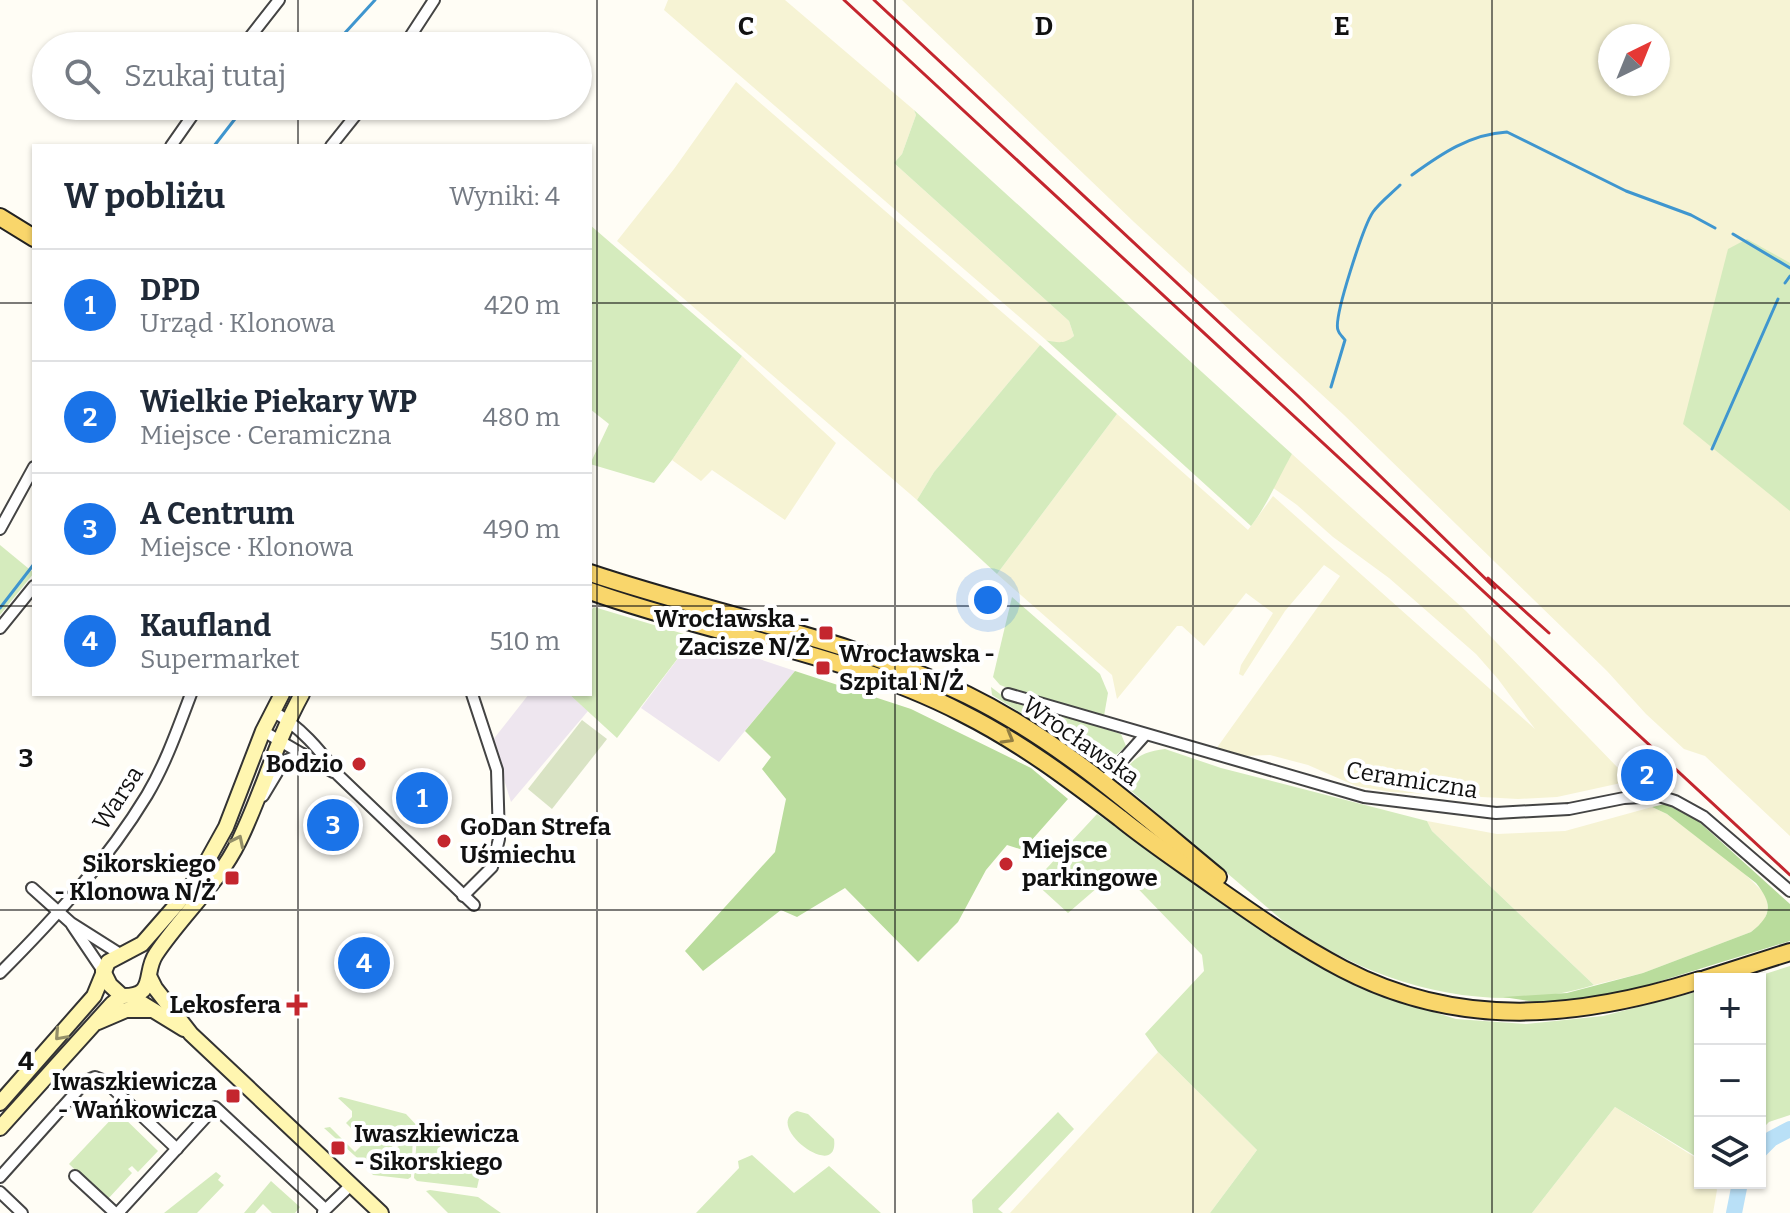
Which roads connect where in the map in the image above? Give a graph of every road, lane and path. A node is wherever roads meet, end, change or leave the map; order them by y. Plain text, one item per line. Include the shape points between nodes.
1 (279, 0) edge
2 (434, 0) edge
3 (254, 32) edge
4 (413, 32) edge
5 (189, 120) edge
6 (352, 120) edge
7 (172, 144) edge
8 (333, 144) edge
9 (0, 217) edge
10 (32, 237) edge
11 (32, 471) edge
12 (0, 529) edge
13 (592, 574) edge
14 (32, 588) edge
15 (592, 592) edge
16 (0, 628) edge
17 (1008, 694) dead end
18 (190, 696) edge
19 (281, 696) edge
20 (301, 696) edge
21 (473, 696) edge
22 (272, 711) junction
23 (288, 720) junction
24 (263, 731) junction
25 (1145, 735) junction
26 (278, 740) junction
27 (303, 754) junction
28 (338, 775) junction
29 (1103, 782) junction
30 (252, 810) junction
31 (32, 888) dead end
32 (1790, 891) edge
33 (463, 896) junction
34 (474, 905) dead end
35 (59, 914) junction
36 (71, 923) junction
37 (1283, 932) junction
38 (1790, 952) edge
39 (123, 954) junction
40 (103, 971) junction
41 (0, 973) edge
42 (1724, 973) edge
43 (150, 976) junction
44 (1694, 982) edge
45 (126, 996) junction
46 (153, 1010) junction
47 (94, 1023) junction
48 (191, 1034) junction
49 (0, 1103) edge
50 (0, 1128) edge
51 (177, 1149) junction
52 (75, 1176) dead end
53 (0, 1177) edge
54 (351, 1185) junction
55 (0, 1192) edge
56 (324, 1211) edge
57 (22, 1213) edge
58 (117, 1213) edge
59 (381, 1213) edge

1 - 3 street
2 - 4 street
5 - 7 street
6 - 8 street
9 - 10 main road
11 - 12 street
13 - 29 main road, Wrocławska via 921,674 1023,726
14 - 16 street
15 -> 37 main road, Wrocławska via 876,676 960,712 1052,766
17 - 25 street, Ceramiczna
18 - 35 street, Warsa via 147,794
19 - 22 street
20 - 23 street
21 - 33 street via 497,770 499,839 492,867
22 - 23 street
22 - 24 street
23 - 26 street
23 - 28 street
24 - 26 street
24 - 39 street via 226,827 201,872 148,938
25 - 29 street
25 - 32 street, Ceramiczna via 1364,797 1431,807 1533,812 1659,796 1704,817
26 - 27 street
26 - 30 street
27 - 28 street
27 - 30 street via 284,761
28 - 33 street
29 - 37 main road, Wrocławska
43 -> 30 street via 154,956 222,870
31 - 35 street
33 - 34 street
35 - 36 street
35 - 41 street, Warsa
36 - 39 street
36 - 40 street
37 - 44 main road, Wrocławska via 1346,971 1403,994 1499,1012 1579,1010
38 - 42 main road, Wrocławska
39 - 40 street
39 - 43 street via 144,961
40 - 45 street via 110,985
40 -> 49 street via 89,1003
43 - 45 street via 141,992
43 - 48 street
45 - 46 street
45 - 47 street
46 - 47 street via 126,1010
46 - 48 street
47 - 50 street
48 - 54 street
51 - 53 street via 95,1077
51 - 56 street via 215,1107
51 - 58 street
52 - 58 street
54 - 56 street
54 - 59 street
55 - 57 street

